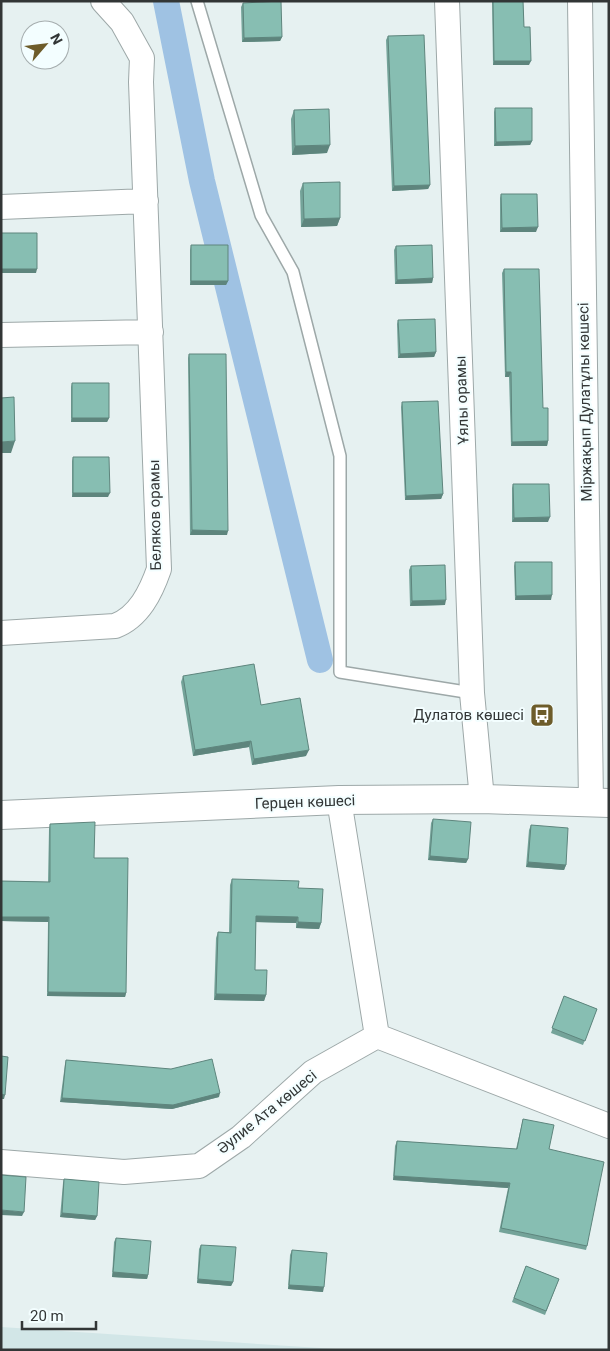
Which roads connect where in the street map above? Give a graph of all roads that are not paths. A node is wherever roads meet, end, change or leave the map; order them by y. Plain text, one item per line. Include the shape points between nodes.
1 (103, 1) edge
2 (197, 1) edge
3 (447, 1) edge
4 (580, 1) edge
5 (146, 201) junction
6 (1, 207) edge
7 (151, 332) junction
8 (1, 335) edge
9 (1, 633) edge
10 (472, 693) junction
11 (482, 799) junction
12 (339, 800) junction
13 (600, 803) edge
14 (1, 815) edge
15 (377, 1036) junction
16 (609, 1126) edge
17 (1, 1162) edge

1 - 5 street, Беляков орамы via 122,22 142,58 140,82
2 - 10 lane via 261,215 293,272 340,456 340,672
3 - 10 street, Ұялы орамы
4 - 13 street, Міржақып Дулатұлы көшесі
5 - 6 street
5 - 7 street, Беляков орамы
7 - 8 street
7 - 9 street, Беляков орамы via 158,569 148,594 140,609 115,626
10 - 11 street, Ұялы орамы
11 - 12 street, Герцен көшесі
11 - 13 street, Герцен көшесі
12 - 14 street, Герцен көшесі
12 - 15 street
15 - 16 street
15 - 17 street, Әулие Ата көшесі via 313,1072 240,1137 199,1166 124,1172

